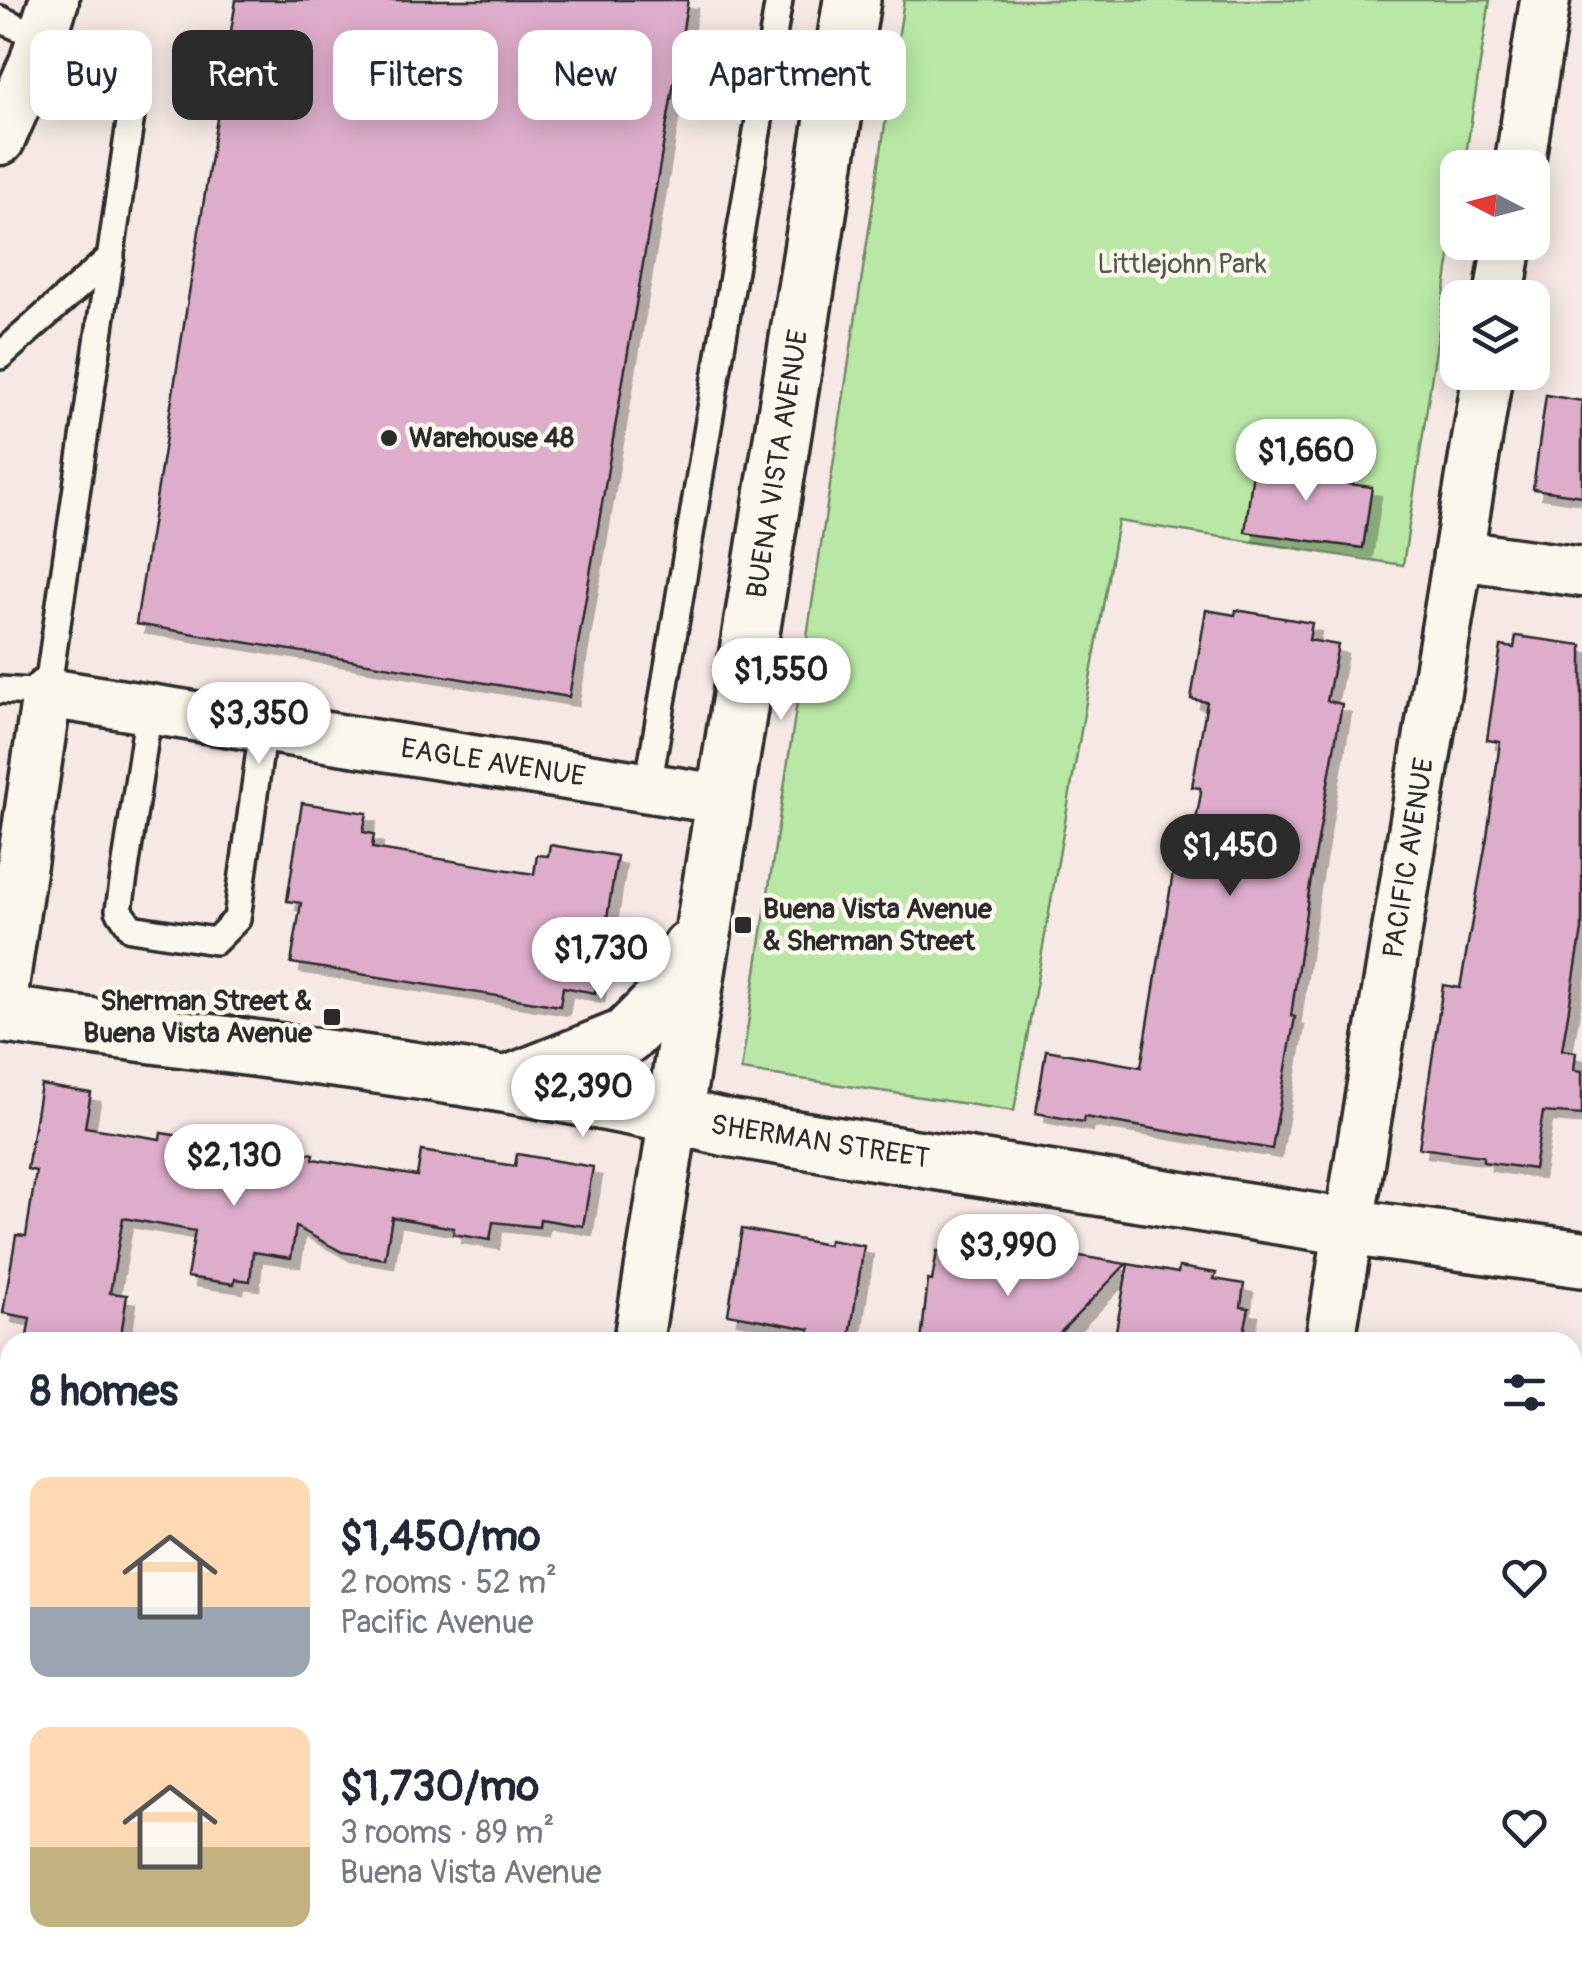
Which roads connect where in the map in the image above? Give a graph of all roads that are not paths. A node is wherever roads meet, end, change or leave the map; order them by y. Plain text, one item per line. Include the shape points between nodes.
1 (779, 0) edge
2 (852, 0) edge
3 (1545, 0) edge
4 (32, 18) edge
5 (0, 140) edge
6 (1522, 150) edge
7 (111, 257) junction
8 (0, 356) edge
9 (1485, 390) edge
10 (1458, 555) junction
11 (1582, 572) edge
12 (0, 690) edge
13 (47, 693) junction
14 (149, 710) junction
15 (263, 728) junction
16 (648, 787) junction
17 (726, 800) junction
18 (702, 926) junction
19 (0, 1014) edge
20 (509, 1084) junction
21 (674, 1116) junction
22 (1348, 1228) junction
23 (1582, 1259) edge
24 (640, 1332) edge
25 (1332, 1332) edge

1 - 16 lane
2 - 17 street, BUENA VISTA AVENUE
3 - 6 street
4 - 5 street
4 - 7 lane via 136,81
7 - 8 lane
7 - 13 lane
9 - 10 street, PACIFIC AVENUE
10 - 11 street
10 - 22 street, PACIFIC AVENUE
12 - 13 lane
13 - 14 street, EAGLE AVENUE
13 - 19 street
14 - 15 street, EAGLE AVENUE
14 - 15 lane via 120,910 131,928 215,941 237,919
15 - 16 street, EAGLE AVENUE
16 - 17 street, EAGLE AVENUE
17 - 18 street, BUENA VISTA AVENUE
18 - 20 street via 660,1003 626,1037
18 - 21 street, BUENA VISTA AVENUE
19 - 20 street, SHERMAN STREET
20 - 21 street, SHERMAN STREET
21 - 22 street, SHERMAN STREET
21 - 24 street, BUENA VISTA AVENUE
22 - 23 street, SHERMAN STREET
22 - 25 street, PACIFIC AVENUE

